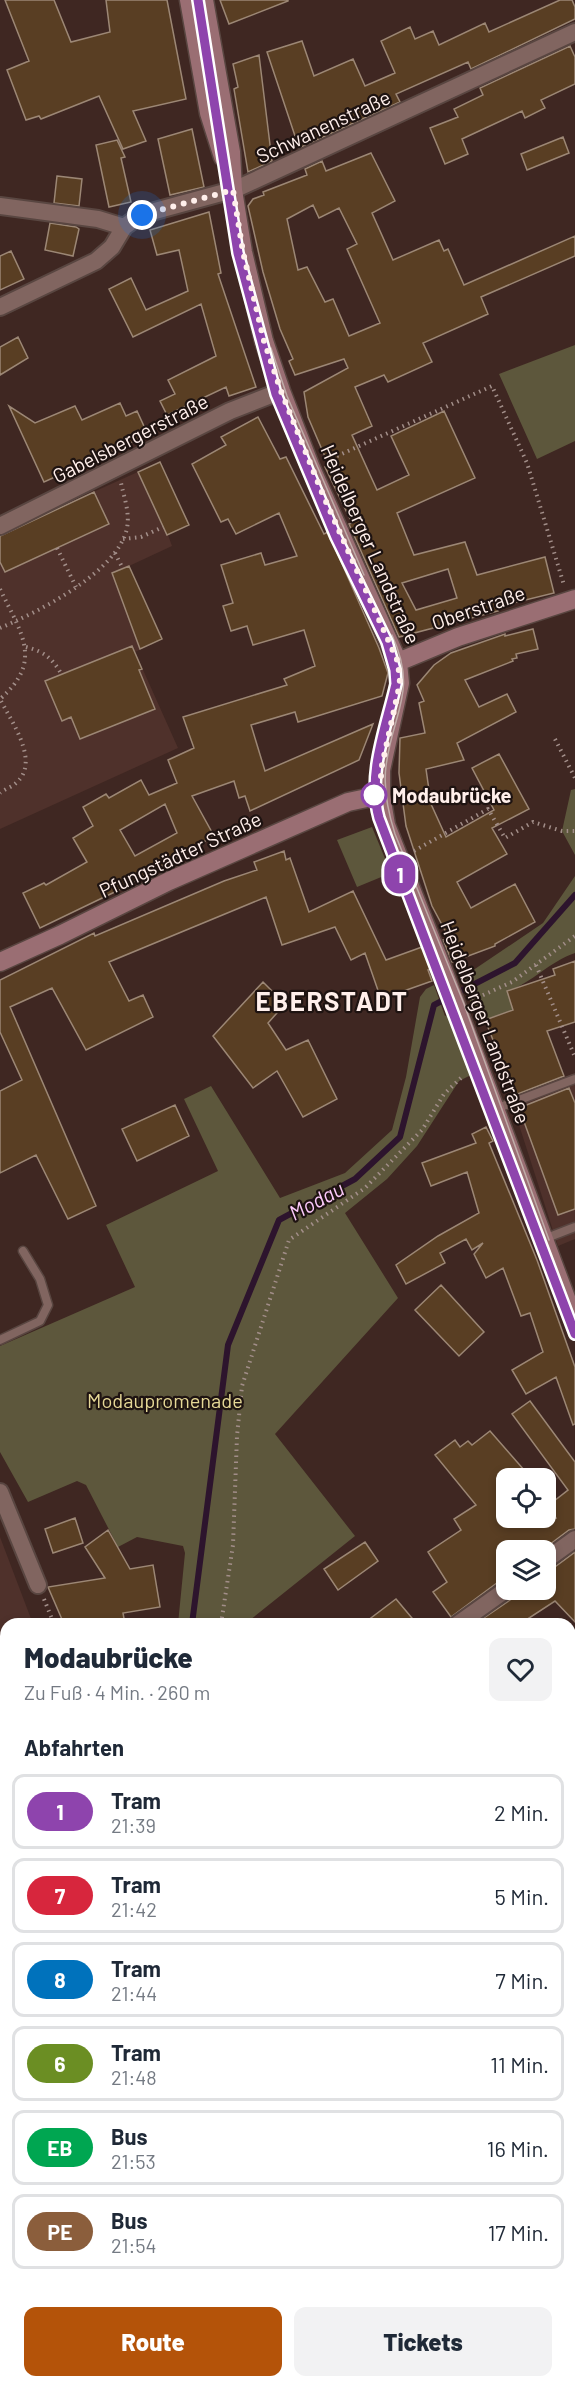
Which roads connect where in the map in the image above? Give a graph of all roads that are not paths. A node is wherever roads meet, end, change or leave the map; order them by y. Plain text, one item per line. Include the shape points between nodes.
1 (189, 0) edge
2 (204, 0) edge
3 (575, 32) edge
4 (233, 190) junction
5 (0, 206) edge
6 (124, 227) junction
7 (0, 308) edge
8 (281, 391) junction
9 (0, 526) edge
10 (572, 600) edge
11 (398, 662) junction
12 (381, 795) junction
13 (0, 962) edge
14 (575, 1079) edge
15 (495, 1109) junction
16 (575, 1227) edge
17 (544, 1239) junction
18 (22, 1251) dead end
19 (575, 1322) edge
20 (0, 1340) edge
21 (0, 1492) edge
22 (575, 1539) edge
23 (556, 1553) edge
24 (38, 1585) road end
25 (496, 1597) edge
26 (466, 1618) edge

1 - 4 street, Heidelberger Landstraße via 209,113
2 - 4 street, Heidelberger Landstraße via 231,152
3 - 4 street, Schwanenstraße
4 - 6 street, Schwanenstraße via 148,213
4 - 8 street, Heidelberger Landstraße via 264,341
5 - 6 street via 98,219
6 - 7 street, Schwanenstraße via 112,247 96,261
8 - 9 street, Gabelsbergerstraße via 230,411
8 - 11 street, Heidelberger Landstraße
10 - 11 street, Oberstraße via 458,636
11 - 12 street, Heidelberger Landstraße via 400,683 381,770
12 - 13 street, Pfungstädter Straße via 348,802
12 - 15 street, Heidelberger Landstraße via 388,830
14 - 15 lane
15 - 17 street, Heidelberger Landstraße
16 - 17 lane
17 - 19 street, Heidelberger Landstraße
18 - 20 lane via 40,1279 48,1305 40,1321
21 - 24 street
22 - 23 street
25 - 26 street

